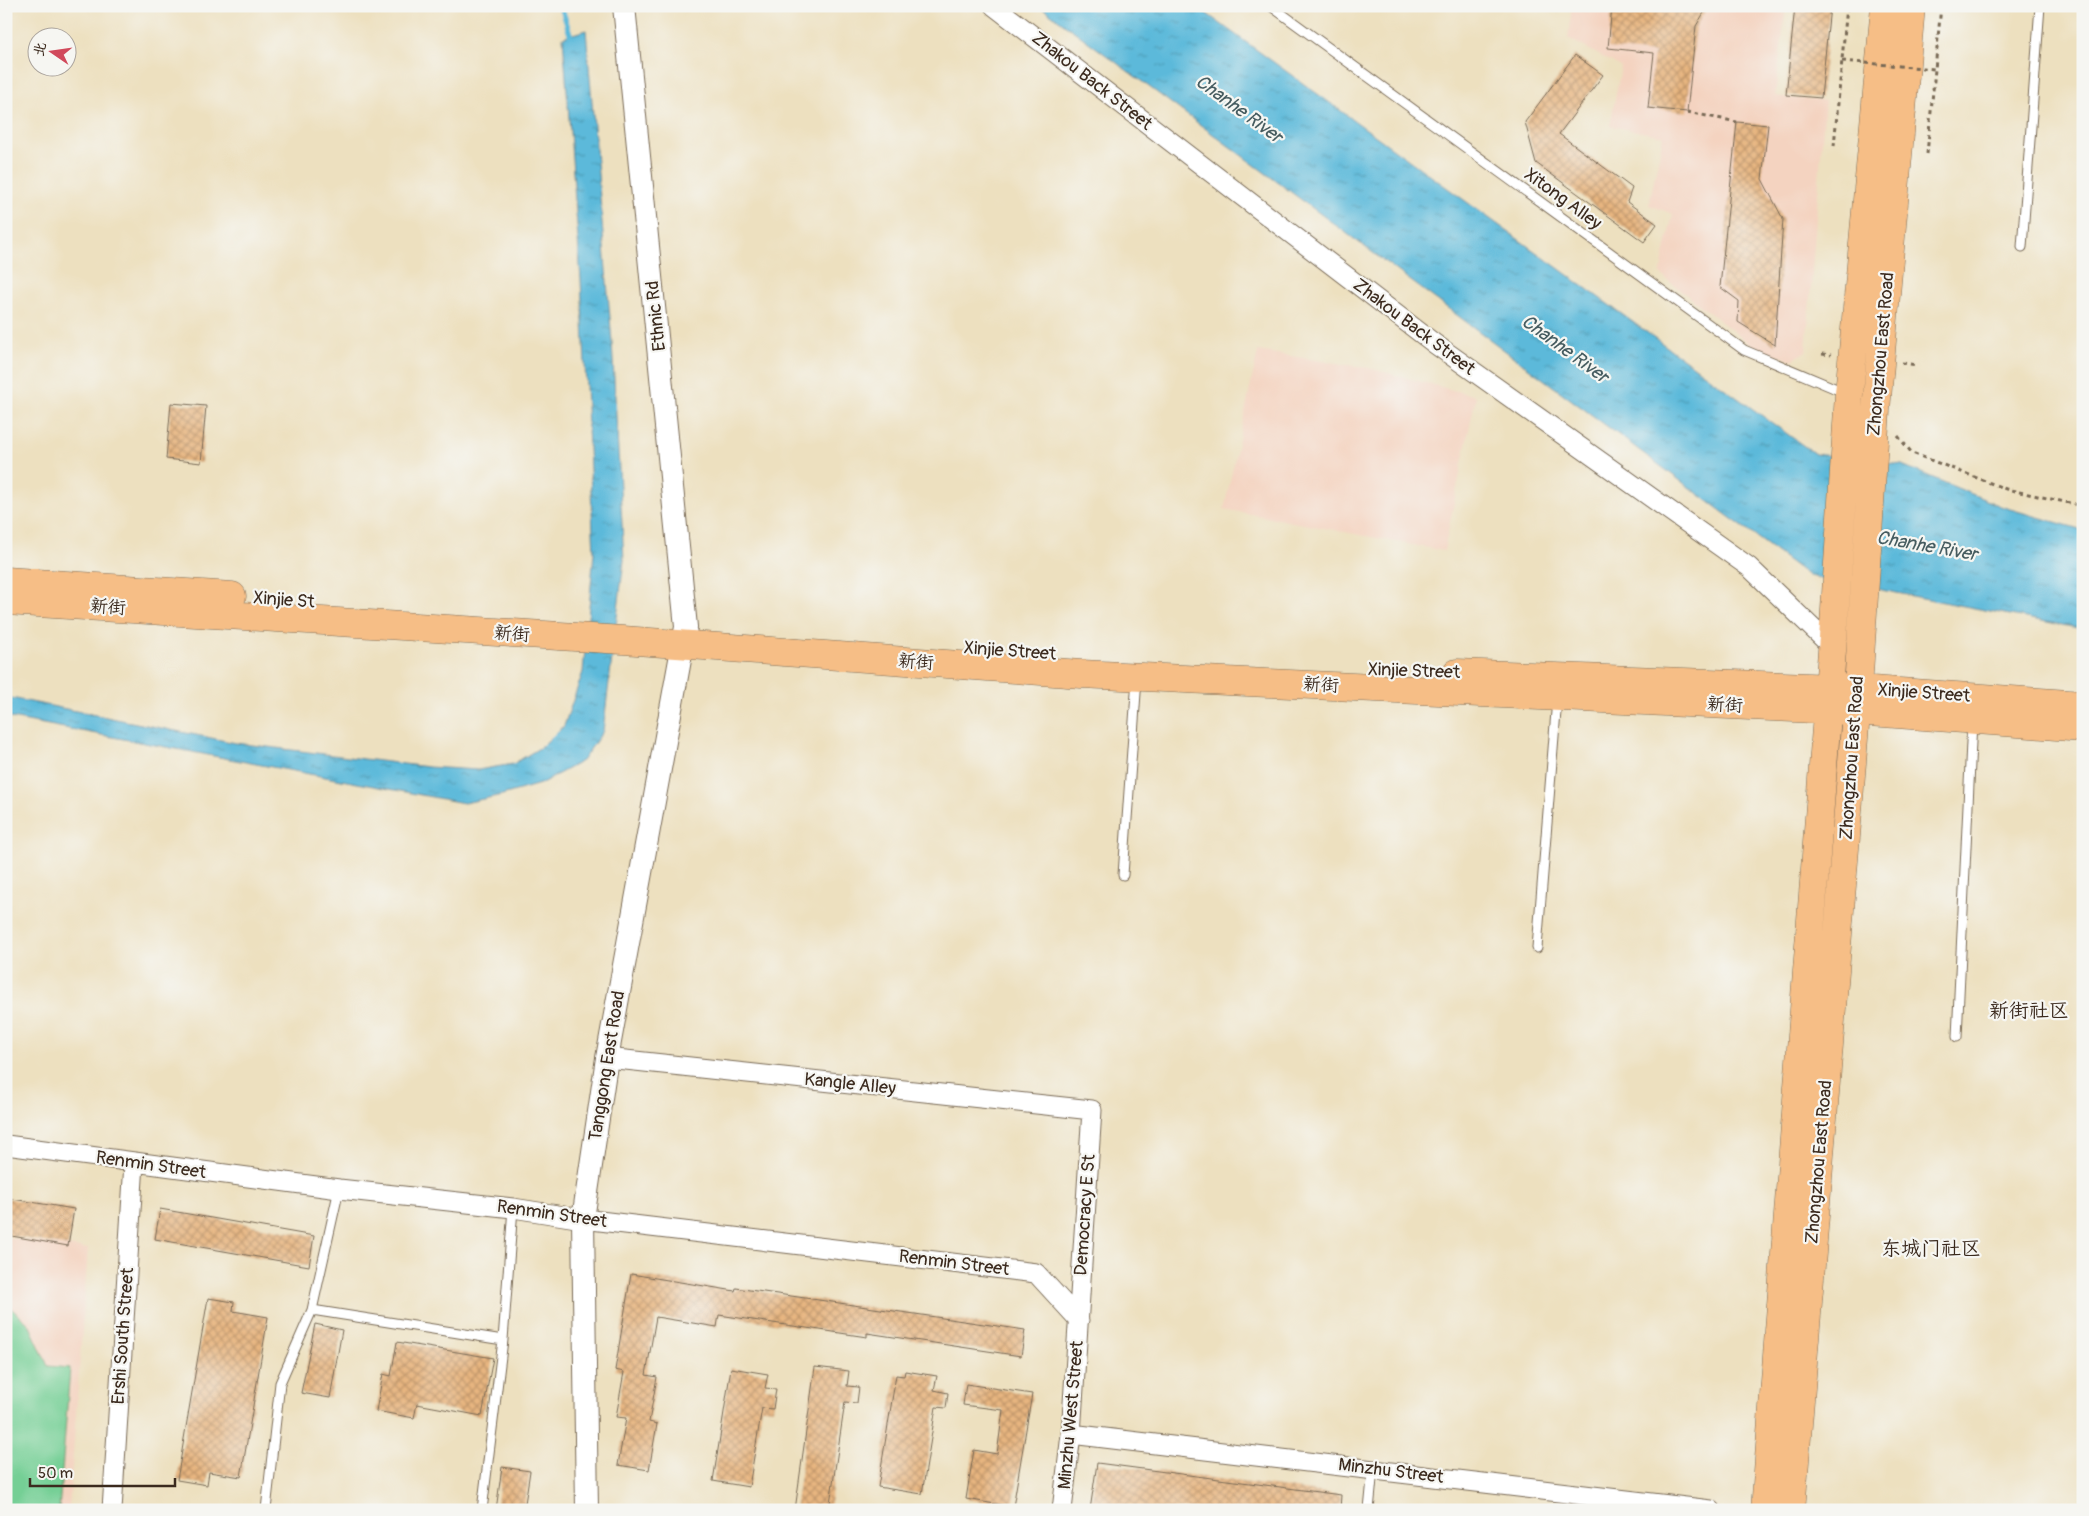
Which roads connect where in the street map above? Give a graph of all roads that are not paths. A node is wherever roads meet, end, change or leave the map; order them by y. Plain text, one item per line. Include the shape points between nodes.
1 (624, 6) edge
2 (994, 6) edge
3 (1271, 6) edge
4 (1885, 6) edge
5 (1911, 6) edge
6 (2040, 6) edge
7 (2022, 247) dead end
8 (1849, 394) junction
9 (6, 581) edge
10 (6, 601) edge
11 (561, 628) junction
12 (625, 632) joint
13 (1842, 632) junction
14 (684, 636) junction
15 (1137, 676) junction
16 (1558, 696) junction
17 (1828, 699) junction
18 (1857, 700) junction
19 (2083, 705) edge
20 (1972, 708) junction
21 (2083, 728) edge
22 (1123, 875) dead end
23 (1537, 948) dead end
24 (1957, 1037) dead end
25 (607, 1058) junction
26 (1092, 1110) joint
27 (6, 1145) edge
28 (134, 1163) junction
29 (339, 1189) junction
30 (513, 1208) junction
31 (583, 1219) junction
32 (312, 1310) junction
33 (1079, 1320) junction
34 (503, 1340) junction
35 (1071, 1434) junction
36 (1373, 1468) junction
37 (112, 1510) edge
38 (266, 1510) edge
39 (482, 1510) edge
40 (587, 1510) edge
41 (1062, 1510) edge
42 (1369, 1510) edge
43 (1711, 1510) edge
44 (1765, 1510) edge
45 (1791, 1510) edge

1 - 14 street, Ethnic Rd
2 - 13 street, Zhakou Back Street via 1435,344
3 - 8 lane, Xitong Alley via 1744,350
4 - 8 main road, Zhongzhou East Road
5 - 13 main road, Zhongzhou East Road via 1876,410
6 - 7 lane
8 - 13 main road, Zhongzhou East Road
9 - 11 main road, Xinjie St
10 - 11 main road, 新街
11 - 12 main road, 新街
12 - 14 main road, Xinjie Street
13 - 17 main road, Zhongzhou East Road
13 - 18 main road, Zhongzhou East Road
14 - 15 main road, 新街
14 - 17 main road, Xinjie Street
14 - 25 street, Tanggong East Road
15 - 16 main road, 新街
15 - 22 lane
16 - 17 main road, 新街
16 - 23 lane
17 - 18 main road, Xinjie Street
17 - 44 main road, Zhongzhou East Road
18 - 20 main road, Xinjie Street
18 - 45 main road, Zhongzhou East Road
19 - 20 main road, Xinjie Street
20 - 21 main road
20 - 24 lane
25 - 26 street, Kangle Alley
25 - 31 street, Tanggong East Road
26 - 33 street, Democracy E St
27 - 28 street, Renmin Street
28 - 29 street, Renmin Street
28 - 37 street, Ershi South Street
29 - 30 street, Renmin Street
29 - 32 lane
30 - 31 street, Renmin Street
30 - 34 lane
31 - 33 street, Renmin Street via 1036,1273
31 - 40 street, Tanggong East Road
32 - 34 lane
32 - 38 lane via 280,1383
33 - 35 street, Minzhu West Street
34 - 39 lane
35 - 36 street, Minzhu Street
35 - 41 street, Minzhu West Street
36 - 42 lane
36 - 43 street, Minzhu Street

